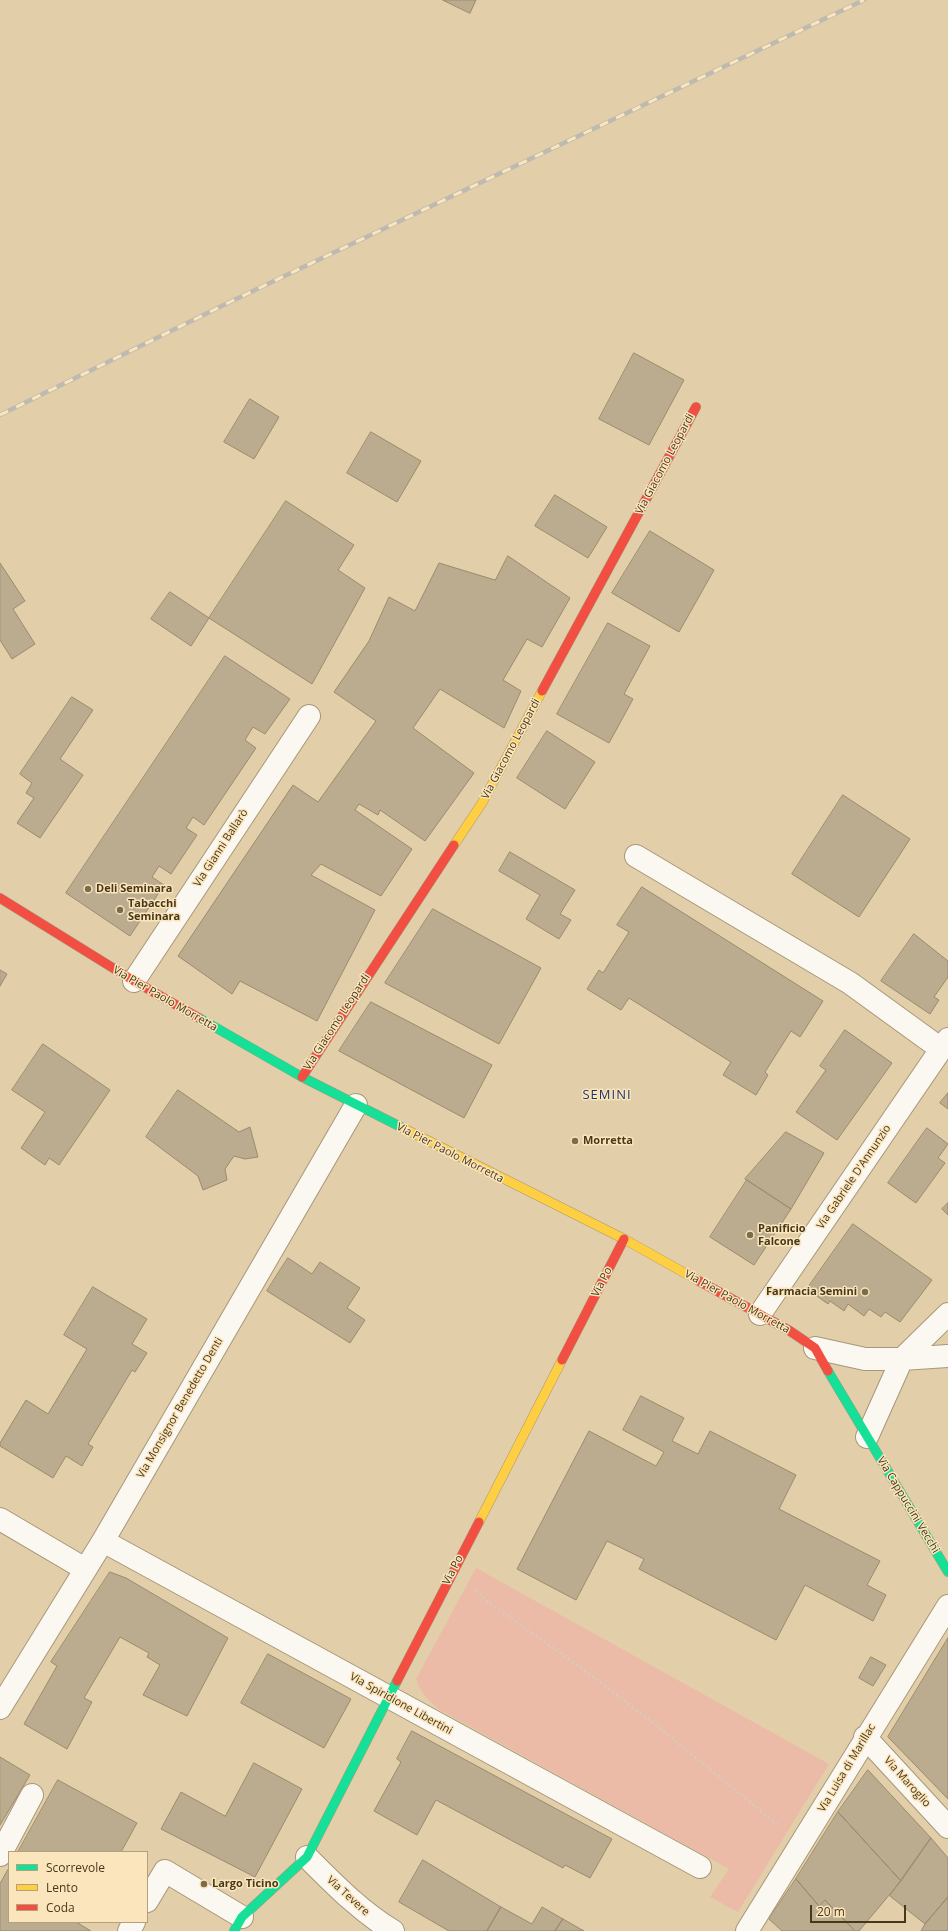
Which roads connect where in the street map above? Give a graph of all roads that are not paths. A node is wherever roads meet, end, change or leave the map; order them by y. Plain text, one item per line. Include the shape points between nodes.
1 (696, 406) dead end
2 (309, 716) dead end
3 (636, 856) dead end
4 (0, 898) edge
5 (134, 981) junction
6 (945, 1044) edge
7 (302, 1077) junction
8 (356, 1105) junction
9 (624, 1239) junction
10 (760, 1314) junction
11 (948, 1314) edge
12 (815, 1348) junction
13 (948, 1356) edge
14 (902, 1359) junction
15 (867, 1437) junction
16 (0, 1519) edge
17 (103, 1541) junction
18 (85, 1569) junction
19 (948, 1572) edge
20 (948, 1606) edge
21 (389, 1698) junction
22 (0, 1708) edge
23 (865, 1737) junction
24 (32, 1794) dead end
25 (948, 1827) edge
26 (0, 1855) edge
27 (307, 1857) junction
28 (700, 1867) dead end
29 (148, 1899) edge
30 (238, 1924) edge
31 (393, 1931) edge
32 (747, 1931) edge

1 - 7 street, Via Giacomo Leopardi via 482,803
2 - 5 street, Via Gianni Ballarò
3 - 6 street via 850,983
4 - 5 street, Via Pier Paolo Morretta
5 - 7 street, Via Pier Paolo Morretta
6 - 10 street, Via Gabriele D'Annunzio
7 - 8 street, Via Pier Paolo Morretta
8 - 9 street, Via Pier Paolo Morretta
8 - 17 street, Via Monsignor Benedetto Denti
9 - 10 street, Via Pier Paolo Morretta
9 - 21 street, Via Po
10 - 12 street, Via Pier Paolo Morretta
11 - 14 street
12 - 14 street via 864,1359
12 - 15 street, Via Pier Paolo Morretta
13 - 14 street
14 - 15 street
15 - 19 street, Via Cappuccini Vecchi
16 - 18 street
17 - 18 street, Via Monsignor Benedetto Denti
17 - 21 street, Via Spiridione Libertini
18 - 22 street, Via Monsignor Benedetto Denti
20 - 23 street, Via Luisa di Marillac
21 - 27 street, Via Po
21 - 28 street, Via Spiridione Libertini
23 - 25 street, Via Maroglio
23 - 32 street, Via Luisa di Marillac
24 - 26 street
27 - 30 street, Via Po via 269,1891
27 - 31 street, Via Tevere via 349,1899 377,1922
29 - 30 street via 165,1871

